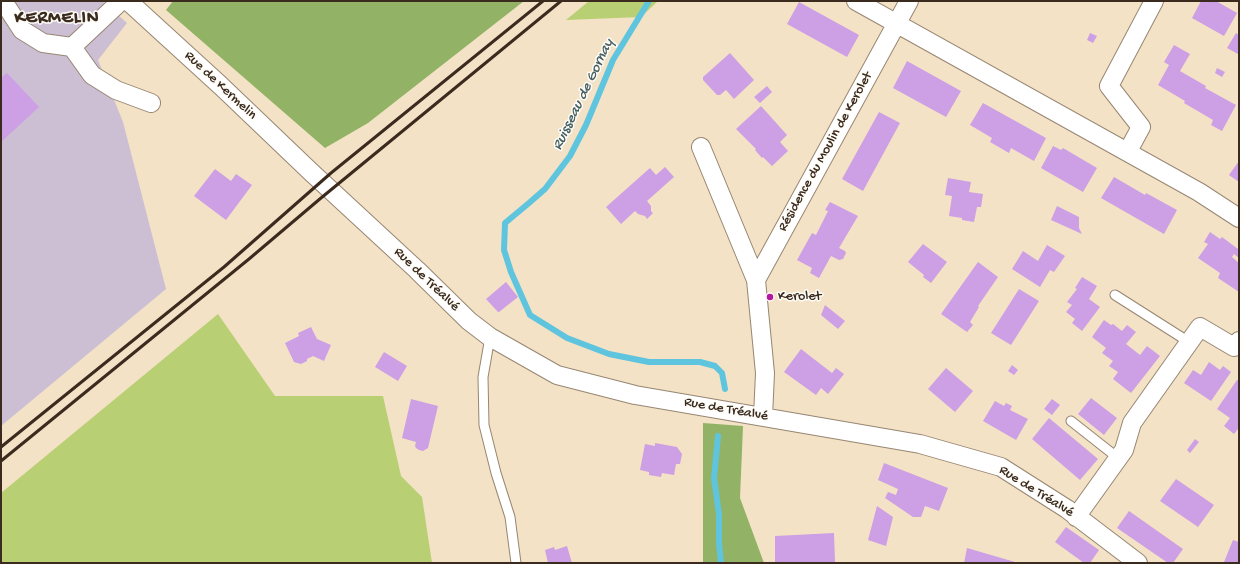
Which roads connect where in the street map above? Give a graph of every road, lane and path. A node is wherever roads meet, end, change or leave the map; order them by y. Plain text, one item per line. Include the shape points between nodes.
1 (3, 1) edge
2 (121, 1) edge
3 (128, 1) edge
4 (856, 1) edge
5 (909, 1) edge
6 (1154, 1) edge
7 (896, 24) junction
8 (72, 47) junction
9 (151, 103) dead end
10 (701, 147) dead end
11 (1128, 151) junction
12 (344, 203) joint
13 (1239, 218) edge
14 (756, 280) junction
15 (1115, 295) dead end
16 (490, 337) junction
17 (1189, 342) junction
18 (1237, 346) edge
19 (763, 417) junction
20 (1071, 421) dead end
21 (1118, 458) junction
22 (1076, 517) junction
23 (516, 563) edge
24 (1138, 563) edge

1 - 8 street via 22,30 43,43
2 - 8 street
3 - 12 street, Rue de Kermelin
4 - 7 street
5 - 7 street, Résidence du Moulin de Kerolet
6 - 11 street via 1109,86 1141,127
7 - 11 street
7 - 14 street, Résidence du Moulin de Kerolet
8 - 9 street via 92,75 116,90
10 - 14 street
11 - 13 street
12 - 16 street, Rue de Tréalvé via 469,321
14 - 19 street via 765,373
15 - 17 lane
16 - 19 street, Rue de Tréalvé via 557,375 635,395
16 - 23 lane via 482,378 484,424 510,517
17 - 18 street via 1200,327
17 - 21 street via 1132,423 1124,450
19 - 22 street, Rue de Tréalvé via 920,444 1001,468
20 - 21 lane
21 - 22 street
22 - 24 street, Rue de Tréalvé

